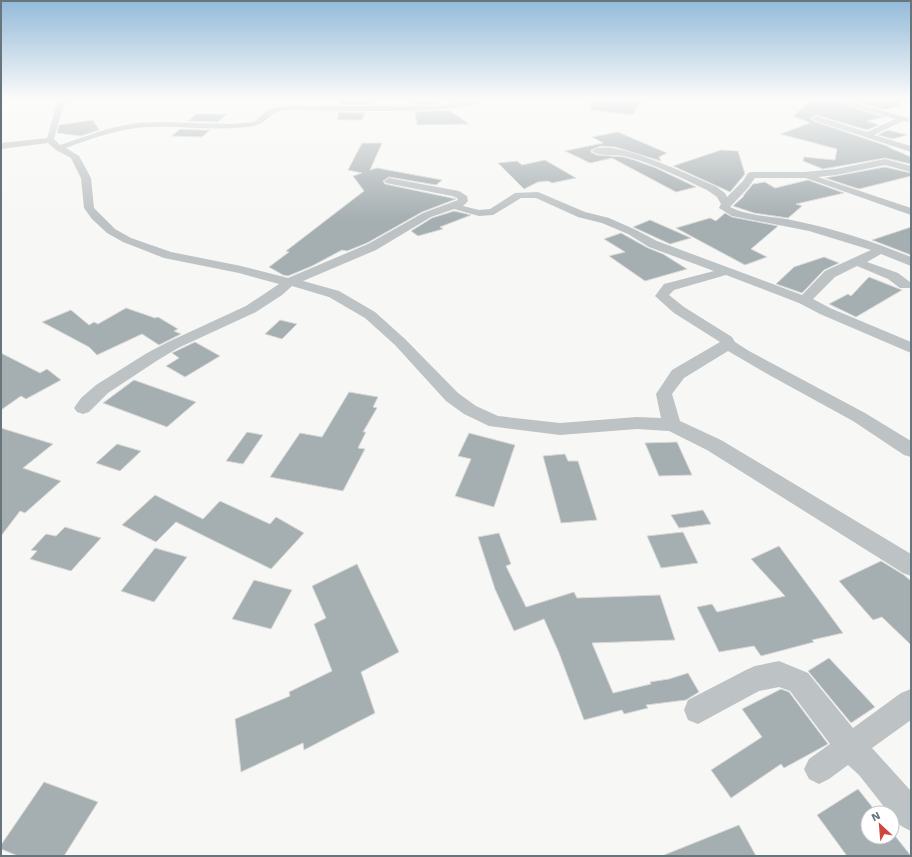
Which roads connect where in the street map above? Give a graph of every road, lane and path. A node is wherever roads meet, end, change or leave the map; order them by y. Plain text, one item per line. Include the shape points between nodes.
1 (56, 140) edge
2 (70, 140) edge
3 (883, 140) edge
4 (55, 144) junction
5 (1, 146) edge
6 (911, 149) edge
7 (596, 151) dead end
8 (911, 169) edge
9 (804, 176) junction
10 (389, 181) dead end
11 (726, 204) junction
12 (452, 206) junction
13 (911, 212) edge
14 (881, 250) junction
15 (857, 262) junction
16 (911, 262) edge
17 (728, 271) junction
18 (289, 282) junction
19 (905, 285) dead end
20 (804, 300) junction
21 (728, 344) junction
22 (911, 348) edge
23 (83, 408) dead end
24 (672, 425) junction
25 (911, 450) edge
26 (911, 566) edge
27 (911, 703) edge
28 (698, 710) dead end
29 (849, 746) junction
30 (819, 769) dead end
31 (911, 816) edge

1 - 4 street
2 - 4 street
3 - 6 street
4 - 5 street
4 - 18 street via 75,156 86,178 92,213 117,234 168,255
7 - 11 street via 633,155 711,188 721,195
8 - 9 street via 885,162
9 - 11 street via 751,175 748,183
9 - 13 street
10 - 12 street via 462,196 463,201
11 - 14 street via 724,208 745,217 768,218 852,239
12 - 17 street via 479,213 493,212 519,195 538,196 582,215 605,220 653,244
12 - 18 street via 427,215 372,247
14 - 15 street
14 - 16 street
15 - 19 street via 893,276
15 - 20 street via 830,274
17 - 20 street
17 - 21 street via 669,287 662,296 679,310 727,340
18 - 23 street via 279,292 231,321 178,342 141,364 91,396
18 - 24 street via 334,294 370,315 400,342 452,398 494,422 560,429 637,423
20 - 22 street
21 - 24 street via 678,374 664,394
21 - 25 street via 754,361 861,418
24 - 26 street via 714,445
27 - 29 street
28 - 29 street via 755,679 779,674 799,682
29 - 30 street
29 - 31 street via 869,765

